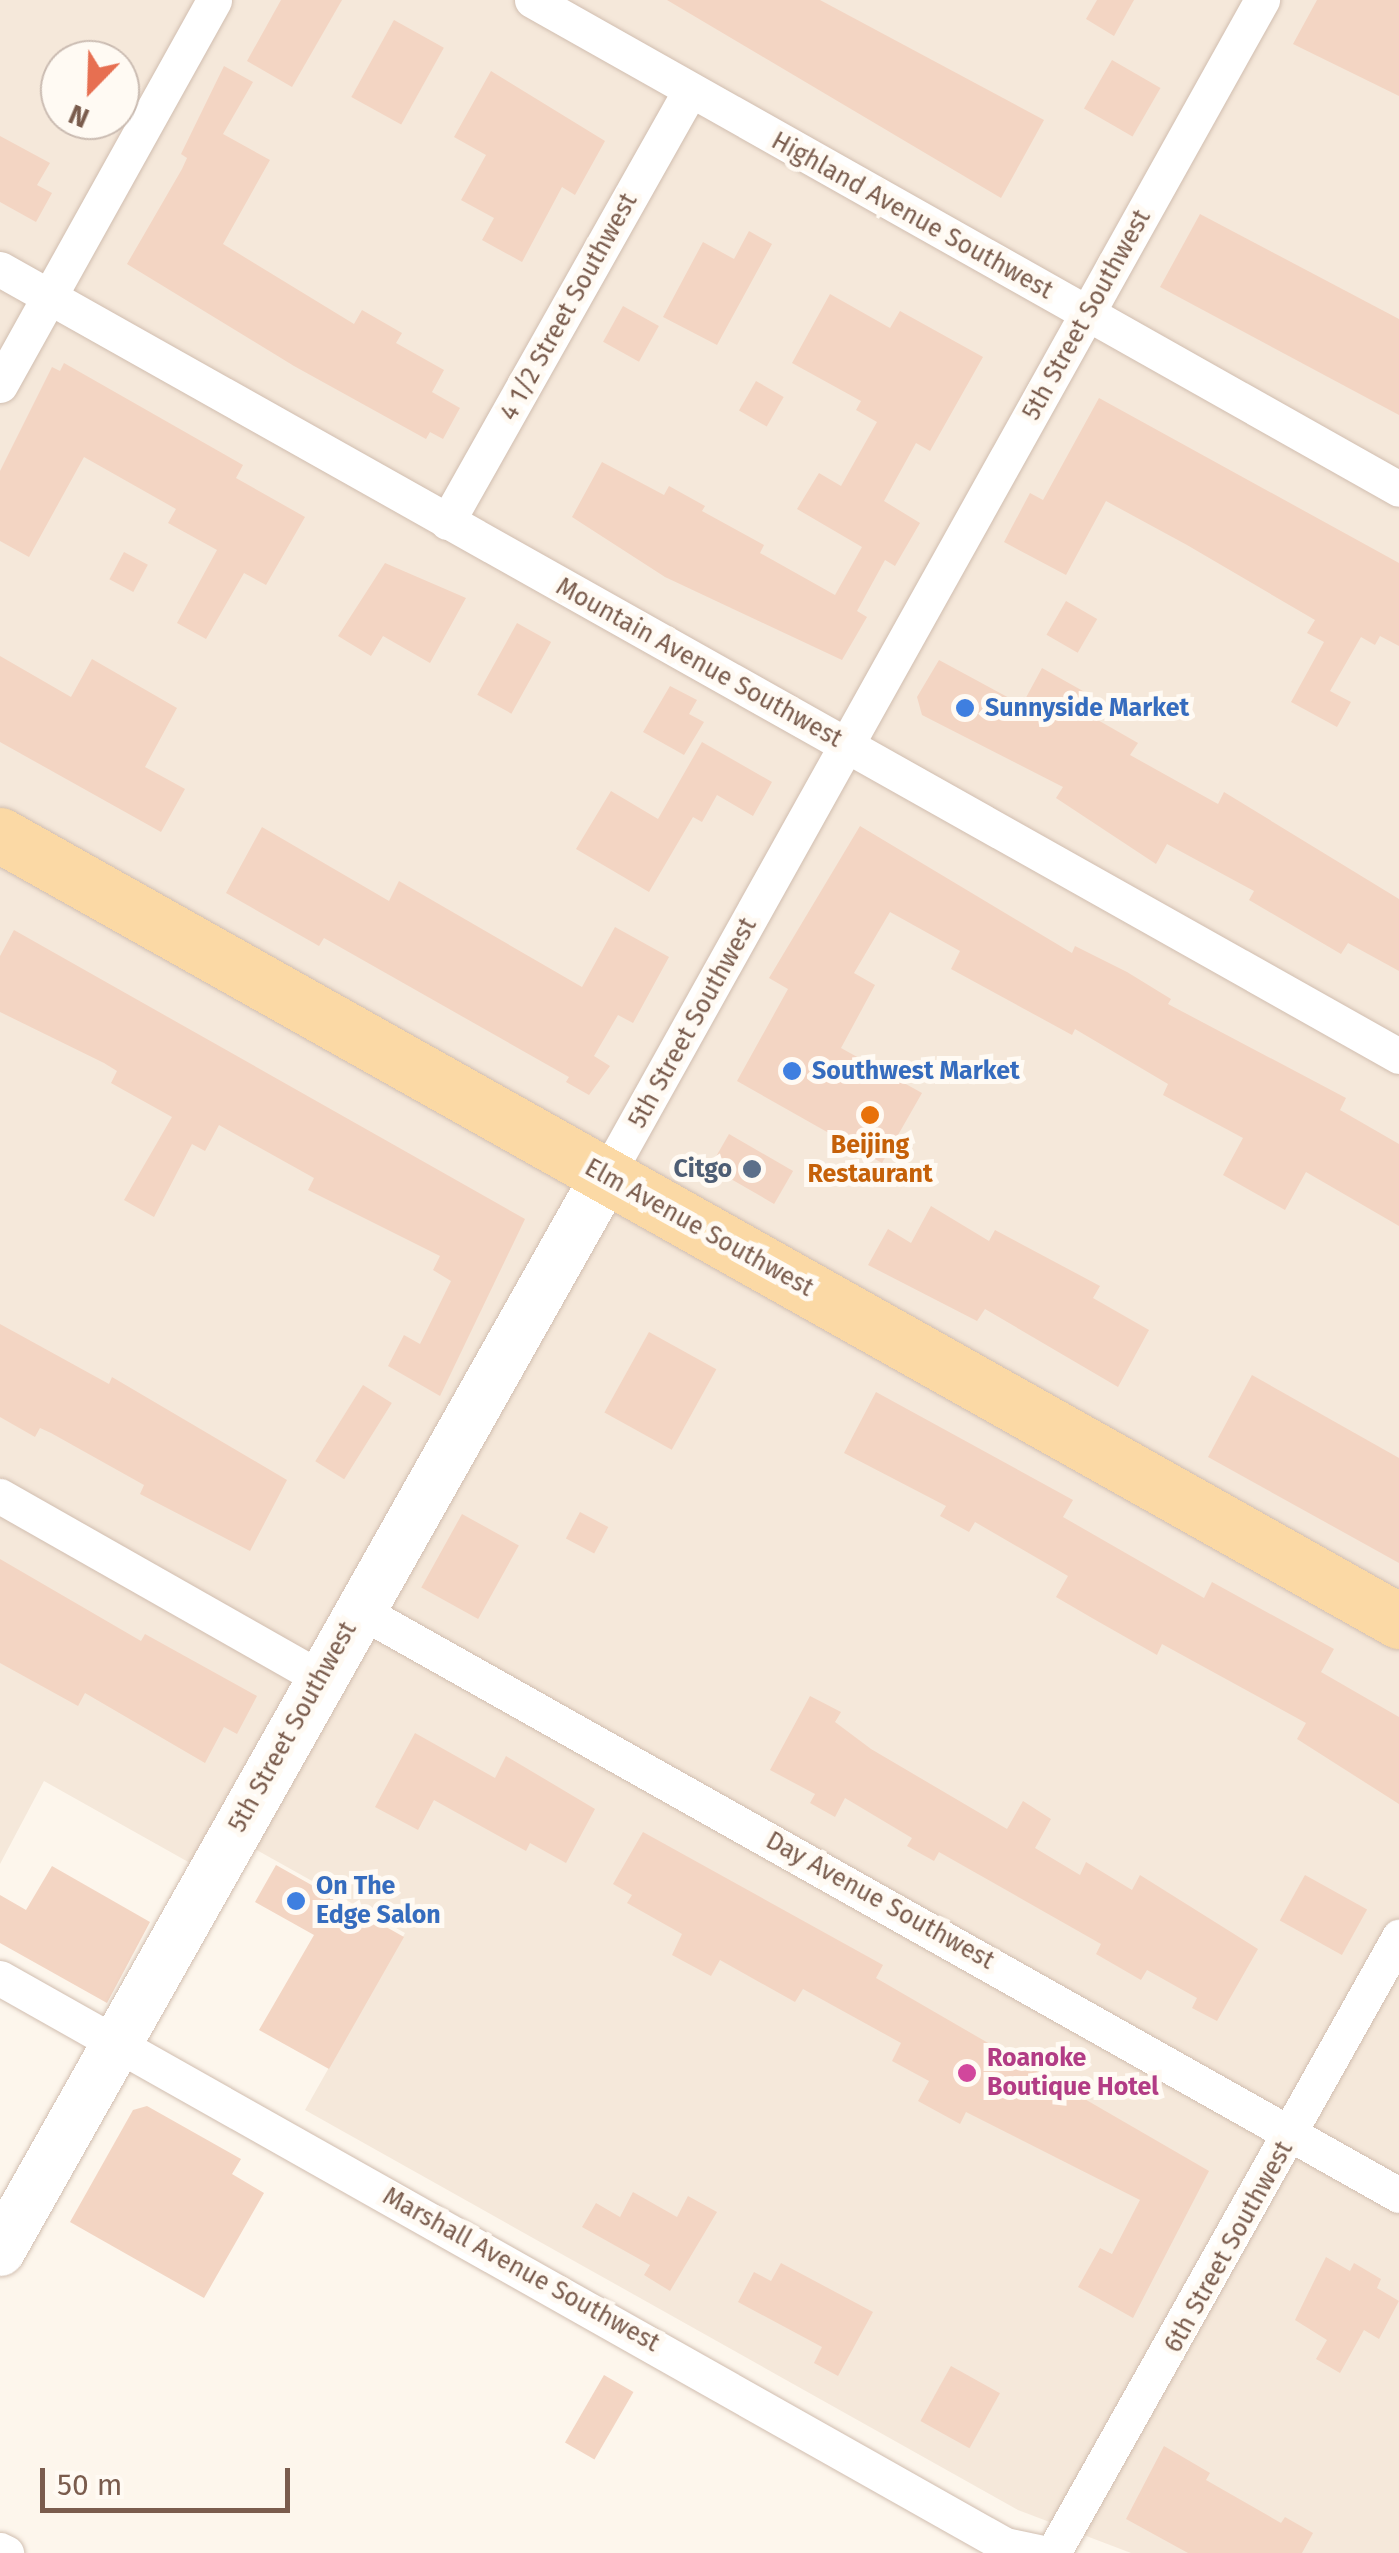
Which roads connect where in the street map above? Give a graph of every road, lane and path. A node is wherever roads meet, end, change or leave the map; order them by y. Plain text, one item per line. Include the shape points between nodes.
1 (214, 0) edge
2 (532, 0) edge
3 (1262, 0) edge
4 (690, 91) junction
5 (0, 269) edge
6 (48, 296) junction
7 (1087, 314) junction
8 (0, 385) edge
9 (1399, 488) edge
10 (448, 522) junction
11 (848, 748) junction
12 (0, 835) edge
13 (1399, 1056) edge
14 (606, 1176) junction
15 (0, 1496) edge
16 (360, 1610) junction
17 (1399, 1621) edge
18 (321, 1678) junction
19 (1399, 1937) edge
20 (0, 1978) edge
21 (116, 2042) junction
22 (1292, 2137) junction
23 (1399, 2195) edge
24 (0, 2251) edge
25 (1044, 2553) edge
26 (1053, 2553) edge

1 - 6 street
2 - 4 street, Highland Avenue Southwest
3 - 7 street, 5th Street Southwest
4 - 7 street, Highland Avenue Southwest
4 - 10 street, 4 1/2 Street Southwest
5 - 6 street, Mountain Avenue Southwest
6 - 8 street
6 - 10 street, Mountain Avenue Southwest
7 - 9 street, Highland Avenue Southwest
7 - 11 street, 5th Street Southwest
10 - 11 street, Mountain Avenue Southwest
11 - 13 street, Mountain Avenue Southwest
11 - 14 street, 5th Street Southwest
12 - 14 main road, Elm Avenue Southwest
14 - 16 street, 5th Street Southwest
14 - 17 main road, Elm Avenue Southwest
15 - 18 street
16 - 18 street, 5th Street Southwest
16 - 22 street, Day Avenue Southwest
18 - 21 street, 5th Street Southwest
19 - 22 street, 6th Street Southwest
20 - 21 street, Marshall Avenue Southwest
21 - 24 street, 5th Street Southwest
21 - 25 street, Marshall Avenue Southwest via 1005,2545
22 - 23 street, Day Avenue Southwest
22 - 26 street, 6th Street Southwest

